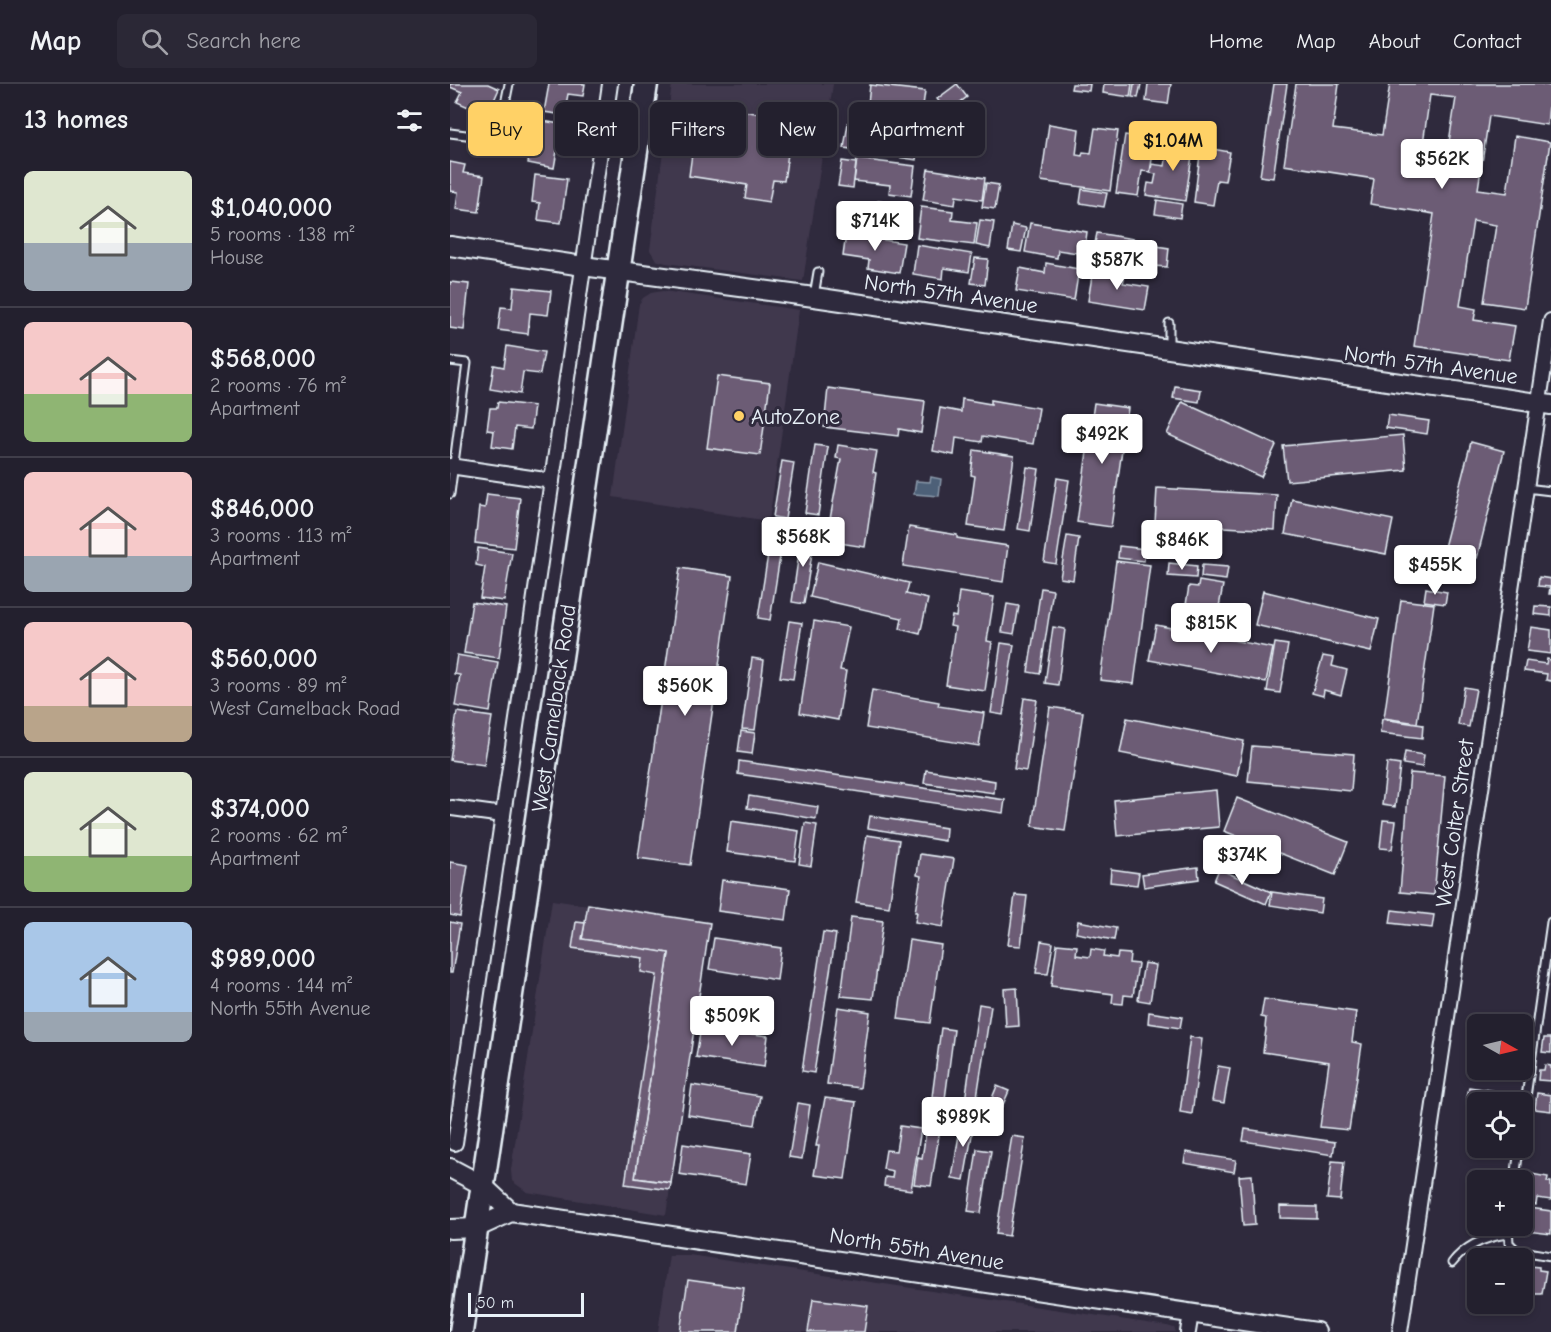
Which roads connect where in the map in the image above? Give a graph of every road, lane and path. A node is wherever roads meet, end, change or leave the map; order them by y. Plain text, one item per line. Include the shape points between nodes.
1 (509, 84) edge
2 (610, 84) edge
3 (646, 84) edge
4 (450, 133) edge
5 (450, 246) edge
6 (583, 267) junction
7 (618, 271) junction
8 (818, 272) dead end
9 (814, 297) junction
10 (1551, 321) edge
11 (1169, 323) dead end
12 (1169, 349) junction
13 (450, 361) edge
14 (1545, 404) edge
15 (452, 467) edge
16 (552, 481) junction
17 (1526, 488) junction
18 (1551, 491) edge
19 (450, 494) edge
20 (452, 808) dead end
21 (503, 815) junction
22 (1551, 922) edge
23 (1550, 934) edge
24 (1527, 1092) edge
25 (455, 1143) dead end
26 (450, 1168) edge
27 (482, 1185) junction
28 (511, 1212) junction
29 (476, 1228) junction
30 (450, 1229) edge
31 (1490, 1236) edge
32 (1508, 1236) edge
33 (1551, 1256) edge
34 (1452, 1263) dead end
35 (1191, 1313) junction
36 (460, 1332) edge
37 (1188, 1332) edge
38 (1316, 1332) edge
39 (1400, 1332) edge

1 - 4 lane via 498,139
2 - 6 street, West Camelback Road
3 - 7 main road, West Camelback Road
5 - 6 street, North 57th Avenue
6 - 7 street, North 57th Avenue
6 - 16 street, West Camelback Road
7 - 9 street, North 57th Avenue
7 - 27 main road, West Camelback Road
8 - 9 lane
9 - 12 street, North 57th Avenue
10 - 14 street, West Colter Street
11 - 12 lane
12 - 14 street, North 57th Avenue
13 - 15 lane via 467,363
14 - 17 street, West Colter Street
15 - 16 street
15 - 19 lane
16 - 21 street, West Camelback Road
17 - 18 lane
17 - 39 street, West Colter Street
20 - 21 street
21 - 25 street, West Camelback Road
22 - 23 lane
23 - 24 lane
26 - 27 street
27 - 28 street
27 - 29 main road, West Camelback Road
28 - 29 street
28 - 35 street, North 55th Avenue
29 - 30 street
29 - 36 main road, West Camelback Road
31 - 34 lane
32 - 33 lane via 1516,1250
35 - 37 street
35 - 38 street, North 55th Avenue

